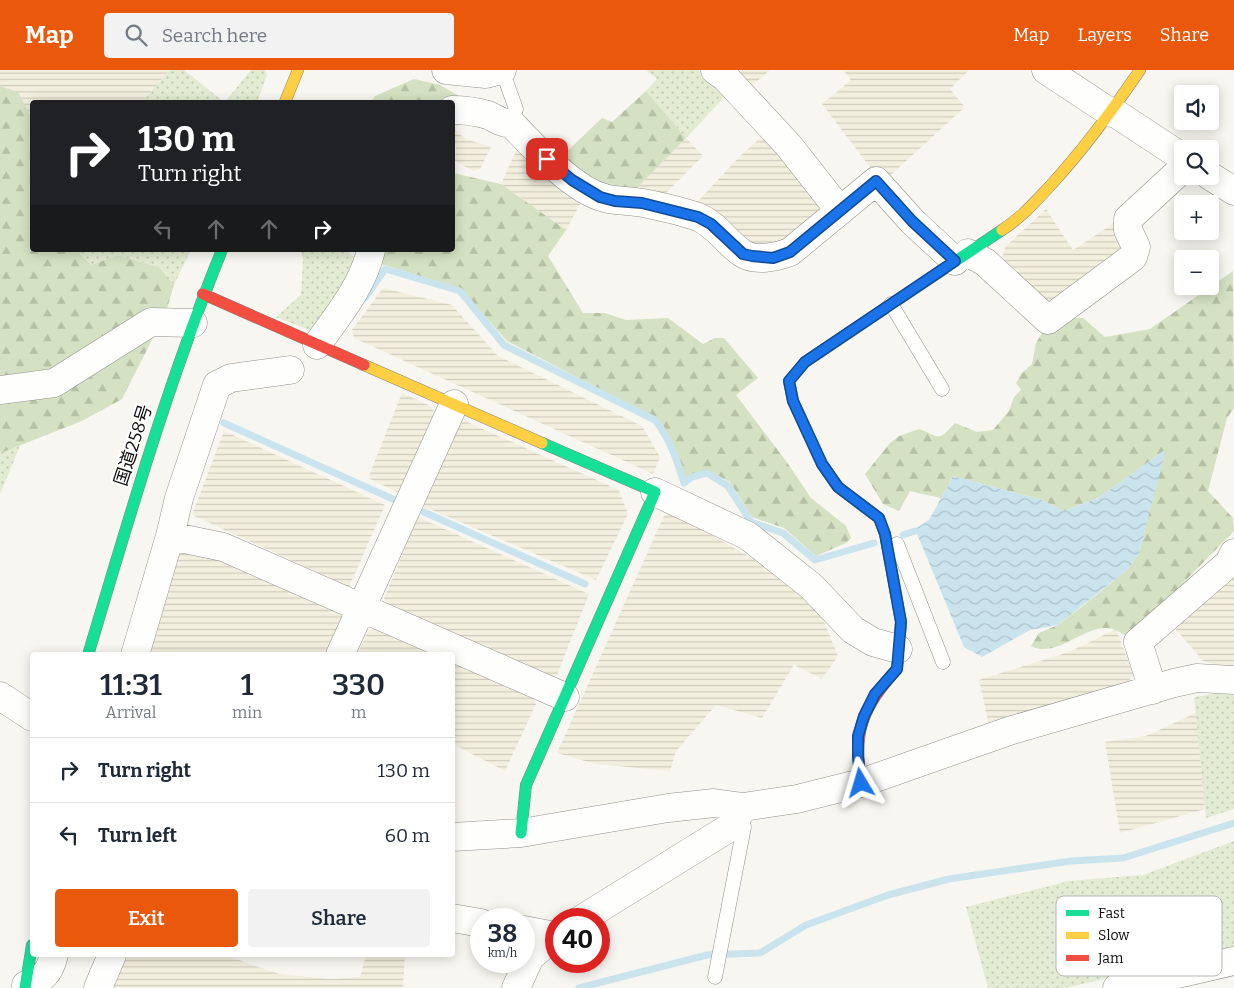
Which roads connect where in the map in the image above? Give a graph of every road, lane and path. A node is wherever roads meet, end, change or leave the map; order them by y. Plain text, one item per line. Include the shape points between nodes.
1 (298, 70) edge
2 (446, 70) edge
3 (502, 70) edge
4 (715, 70) edge
5 (1046, 70) edge
6 (1140, 70) edge
7 (286, 100) edge
8 (455, 110) edge
9 (1112, 112) junction
10 (511, 123) junction
11 (1174, 153) edge
12 (1174, 176) edge
13 (1219, 182) edge
14 (1234, 191) edge
15 (840, 212) junction
16 (221, 252) edge
17 (370, 252) edge
18 (961, 257) junction
19 (203, 294) junction
20 (891, 304) junction
21 (193, 323) junction
22 (317, 345) junction
23 (290, 370) dead end
24 (942, 389) dead end
25 (0, 390) edge
26 (454, 404) junction
27 (656, 492) junction
28 (885, 534) junction
29 (170, 536) junction
30 (1234, 553) edge
31 (362, 608) junction
32 (898, 649) junction
33 (89, 652) edge
34 (136, 652) edge
35 (341, 652) edge
36 (943, 662) dead end
37 (1234, 680) edge
38 (1153, 690) junction
39 (0, 696) edge
40 (565, 697) junction
41 (30, 716) edge
42 (861, 783) junction
43 (740, 812) junction
44 (521, 833) junction
45 (455, 837) edge
46 (600, 908) edge
47 (455, 919) edge
48 (470, 921) edge
49 (545, 944) edge
50 (30, 957) edge
51 (54, 957) edge
52 (111, 957) edge
53 (716, 973) dead end
54 (1169, 976) edge
55 (26, 986) edge
56 (516, 987) edge
57 (98, 988) edge
58 (1117, 988) edge

1 - 7 main road
2 - 3 street via 486,74
3 - 10 lane via 516,109
4 - 15 street via 789,146
5 - 9 street
6 - 9 main road
8 - 10 street
9 - 11 street
9 - 18 main road via 1020,218
10 - 15 street via 585,190 615,201 642,203 698,217 711,224 743,254 773,258 790,252
12 - 18 street via 1128,219 1128,230 1136,247 1133,257 1048,320 985,262
13 - 14 street
15 - 18 street via 876,181 912,221
16 - 19 main road, 国道258号
17 - 22 street via 350,300
18 - 20 main road
19 - 21 main road, 国道258号
19 - 22 main road
20 - 24 lane
20 - 28 main road via 805,362 789,381 793,401 822,464 838,487 879,518
21 - 25 street via 151,322 54,383
21 - 33 main road, 国道258号 via 149,450
22 - 26 main road
23 - 29 street via 231,378 217,385 179,498
26 - 27 main road
26 - 31 street
27 - 32 street via 748,536 811,586 853,630 873,642
27 - 40 main road
28 - 32 main road via 901,622
28 - 36 lane via 898,544
29 - 31 street via 223,547
29 - 34 street
30 - 38 street via 1228,562 1138,642
31 - 35 street
31 - 40 street
32 - 42 main road via 897,669 875,694 858,736
37 - 38 street via 1197,678
38 - 42 street via 1009,732
39 - 41 street
40 - 44 main road via 526,785
42 - 43 street
43 - 44 street via 714,803
43 - 46 street via 732,826
43 - 53 lane via 744,827
44 - 45 street
47 - 48 street
49 - 56 street via 530,957
50 - 55 main road
51 - 55 street via 42,978
52 - 57 street
54 - 58 street

